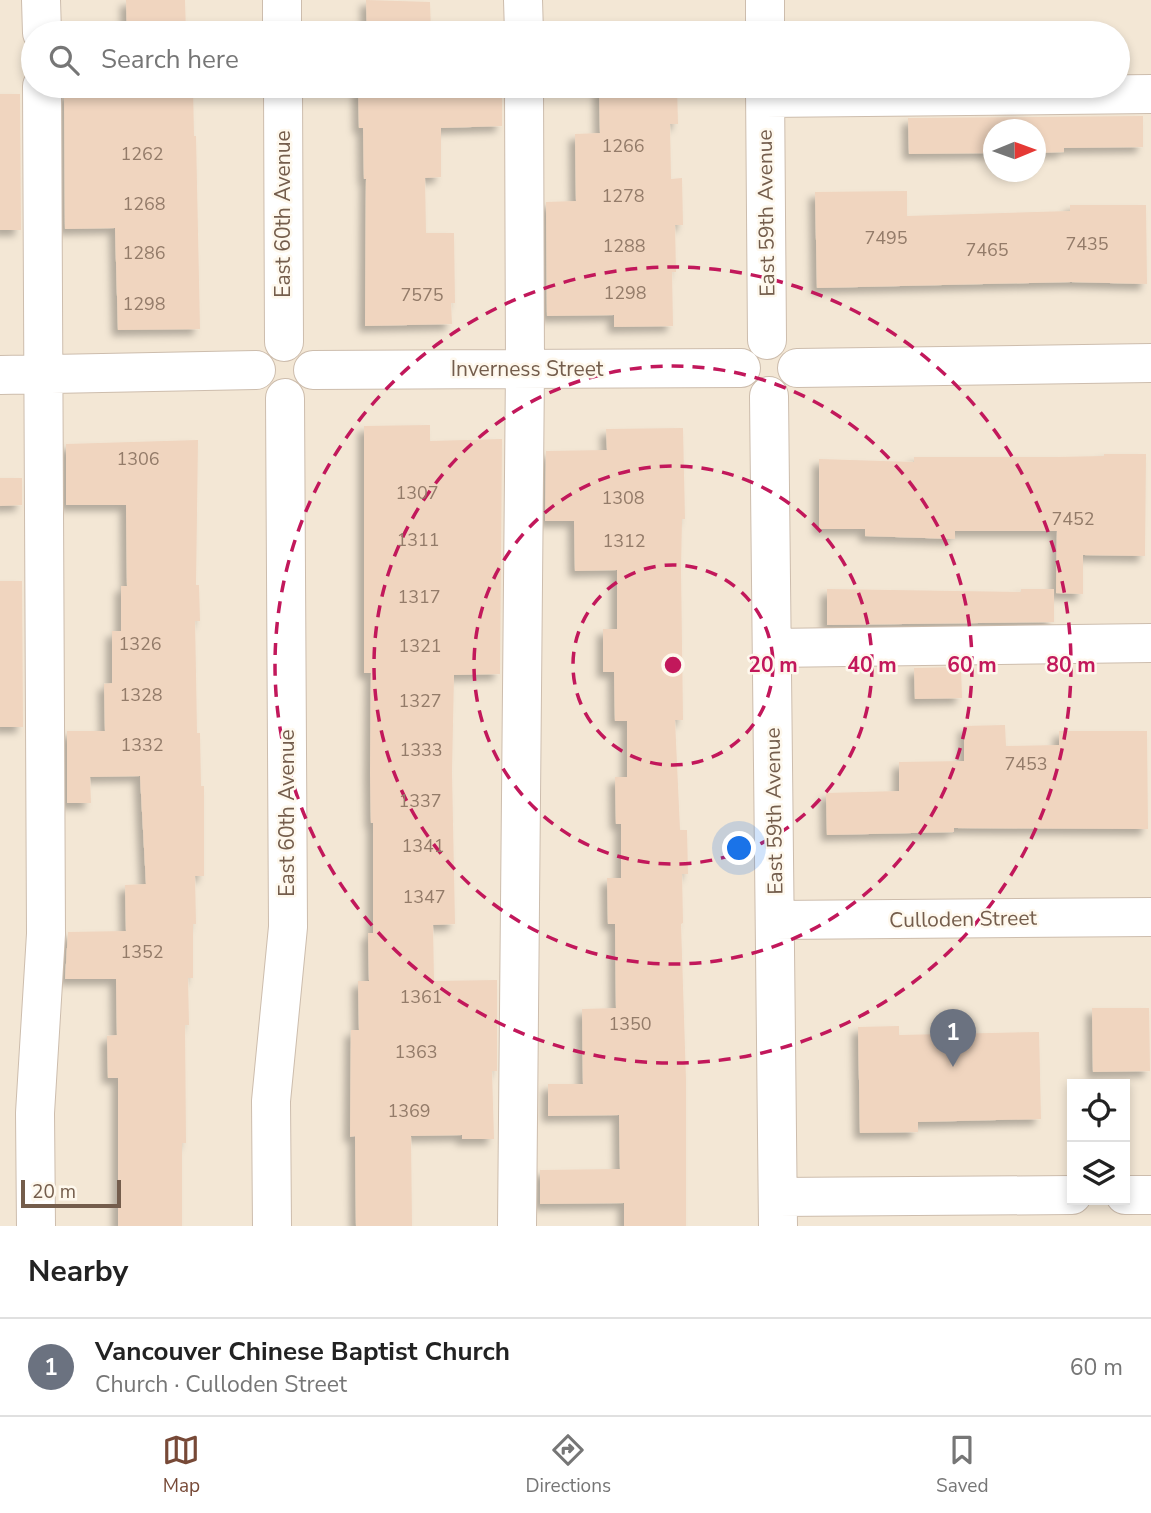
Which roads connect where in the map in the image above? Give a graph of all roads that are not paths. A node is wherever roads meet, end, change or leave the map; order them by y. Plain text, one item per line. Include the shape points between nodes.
1 (41, 0) edge
2 (282, 0) edge
3 (523, 0) edge
4 (765, 0) edge
5 (42, 21) edge
6 (282, 21) edge
7 (524, 21) edge
8 (765, 21) edge
9 (1130, 94) edge
10 (1151, 94) edge
11 (42, 98) edge
12 (283, 98) edge
13 (524, 98) edge
14 (765, 98) edge
15 (767, 340) junction
16 (284, 342) junction
17 (1151, 363) edge
18 (741, 368) junction
19 (797, 368) junction
20 (525, 369) junction
21 (256, 370) junction
22 (313, 370) junction
23 (44, 374) junction
24 (0, 375) edge
25 (769, 396) junction
26 (285, 398) junction
27 (1151, 643) edge
28 (772, 648) junction
29 (1151, 917) edge
30 (775, 920) junction
31 (1067, 1195) edge
32 (1130, 1195) edge
33 (1151, 1195) edge
34 (778, 1212) edge
35 (36, 1226) edge
36 (272, 1226) edge
37 (517, 1226) edge

1 - 5 street
2 - 6 street
3 - 7 street
4 - 8 street
9 - 10 street
11 - 23 street
12 - 16 street, East 60th Avenue
13 - 20 street
14 - 15 street, East 59th Avenue
15 - 18 street via 746,352
15 - 19 street via 785,345
16 - 21 street via 268,348
16 - 22 street via 301,347
17 - 19 street
18 - 20 street, Inverness Street
18 - 25 street via 746,385
19 - 25 street via 786,390
20 - 22 street, Inverness Street
20 - 37 street
21 - 23 street
21 - 26 street via 268,393
22 - 26 street via 307,387
23 - 24 street
23 - 35 street via 46,934 35,1113
25 - 28 street, East 59th Avenue
26 - 36 street, East 60th Avenue via 288,927 271,1101
27 - 28 street
28 - 30 street, East 59th Avenue
29 - 30 street, Culloden Street
30 - 34 street, East 59th Avenue
31 - 34 street
32 - 33 street

